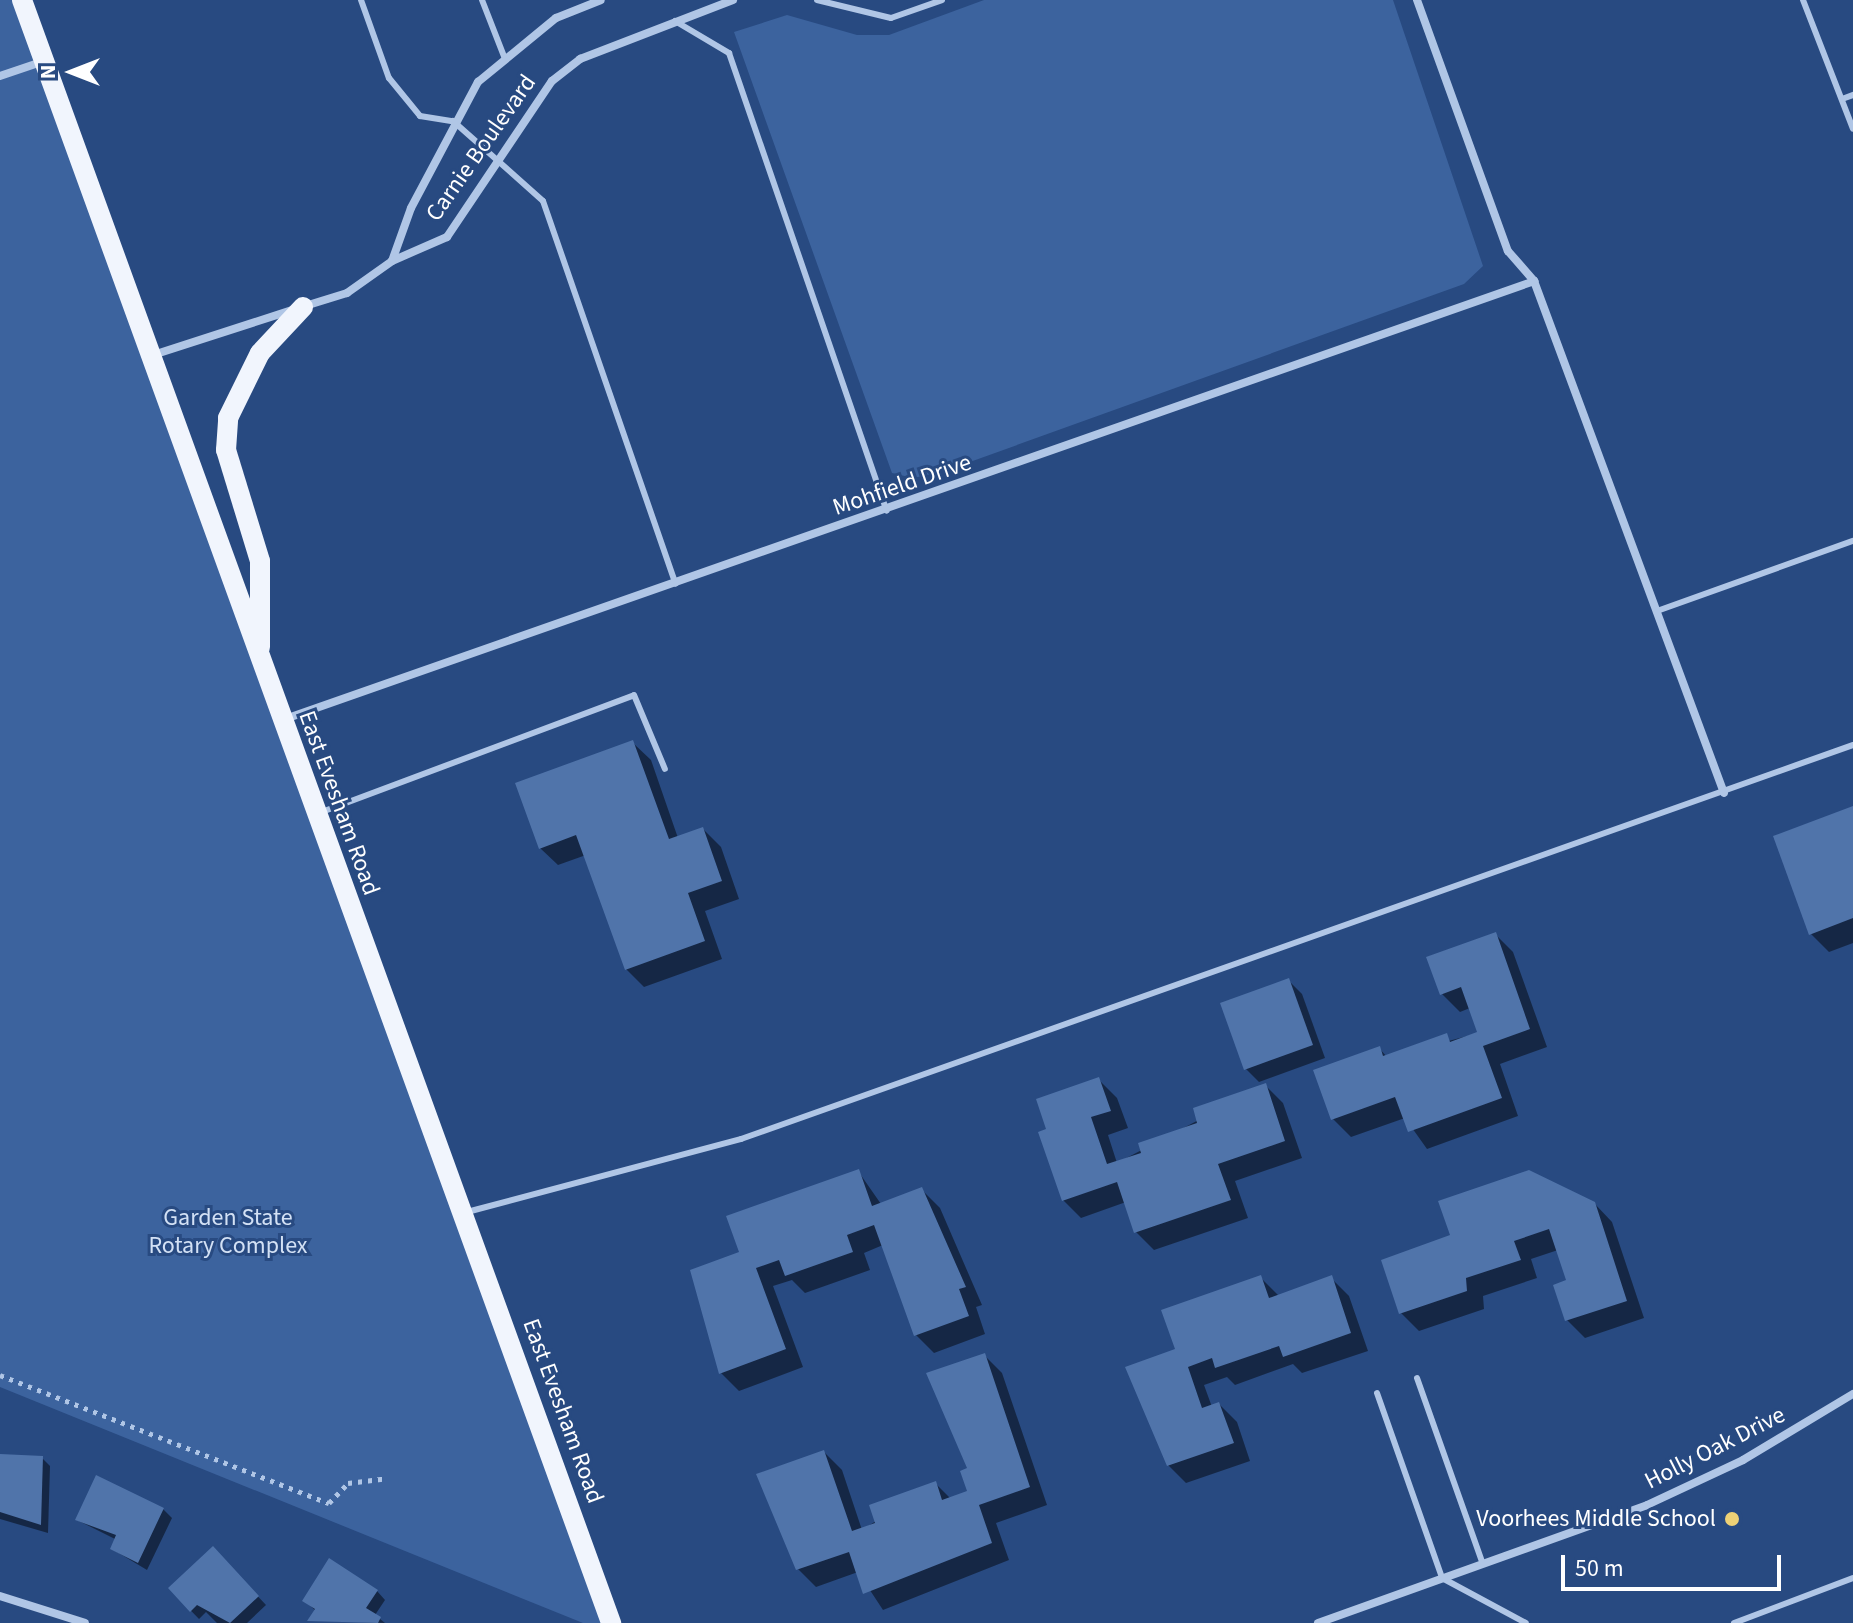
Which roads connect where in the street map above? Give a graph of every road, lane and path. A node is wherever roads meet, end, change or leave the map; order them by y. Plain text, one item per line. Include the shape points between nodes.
1 (22, 0) edge
2 (361, 0) edge
3 (482, 0) edge
4 (601, 0) edge
5 (733, 0) edge
6 (817, 0) edge
7 (942, 0) edge
8 (1417, 0) edge
9 (1803, 0) edge
10 (673, 21) junction
11 (505, 59) junction
12 (44, 61) junction
13 (0, 76) edge
14 (1853, 95) edge
15 (1842, 99) junction
16 (453, 121) junction
17 (1853, 129) edge
18 (498, 157) junction
19 (392, 261) junction
20 (1534, 281) junction
21 (303, 307) junction
22 (148, 356) junction
23 (887, 511) junction
24 (1853, 541) edge
25 (676, 584) junction
26 (1657, 611) junction
27 (260, 663) junction
28 (281, 720) junction
29 (1853, 745) edge
30 (665, 769) dead end
31 (1724, 793) junction
32 (316, 814) junction
33 (464, 1213) junction
34 (0, 1375) edge
35 (1417, 1378) dead end
36 (1377, 1393) dead end
37 (1853, 1394) edge
38 (383, 1479) dead end
39 (1483, 1564) junction
40 (1442, 1578) junction
41 (1853, 1578) edge
42 (0, 1596) edge
43 (1338, 1620) edge
44 (85, 1623) edge
45 (611, 1623) edge
46 (1318, 1623) edge
47 (1526, 1623) edge
48 (1734, 1623) edge

1 - 12 main road, East Evesham Road
2 - 16 lane via 389,78 420,116
3 - 11 lane
4 - 11 street, Carnie Boulevard via 556,18
5 - 10 street, Carnie Boulevard
6 - 7 lane via 891,18
8 - 20 street via 1508,251
9 - 15 lane
10 - 18 street, Carnie Boulevard via 580,59 552,81
10 - 23 lane via 729,53
11 - 16 street, Carnie Boulevard via 478,82
12 - 13 street
12 - 22 main road, East Evesham Road
14 - 15 lane
15 - 17 lane
16 - 18 lane
16 - 19 street, Carnie Boulevard
18 - 19 street, Carnie Boulevard via 447,237
18 - 25 lane via 543,201
19 - 21 street, Carnie Boulevard via 347,293
20 - 23 street, Mohfield Drive
20 - 26 street
21 - 22 street, Carnie Boulevard
21 - 27 main road via 260,353 228,418 228,462 260,561
22 - 27 main road, East Evesham Road
23 - 25 street, Mohfield Drive
24 - 26 lane
25 - 28 street, Mohfield Drive
26 - 31 street
27 - 28 main road, East Evesham Road
28 - 32 main road, East Evesham Road
29 - 31 lane
30 - 32 lane via 634,695
31 - 33 lane via 741,1139
32 - 33 main road, East Evesham Road
33 - 45 main road, East Evesham Road
34 - 38 path via 329,1503 348,1483
35 - 39 lane
36 - 40 lane
37 - 39 street, Holly Oak Drive via 1702,1481
39 - 40 street, Holly Oak Drive
40 - 43 street, Holly Oak Drive
40 - 47 lane
41 - 48 lane
42 - 44 street via 33,1600
43 - 46 street, Holly Oak Drive

